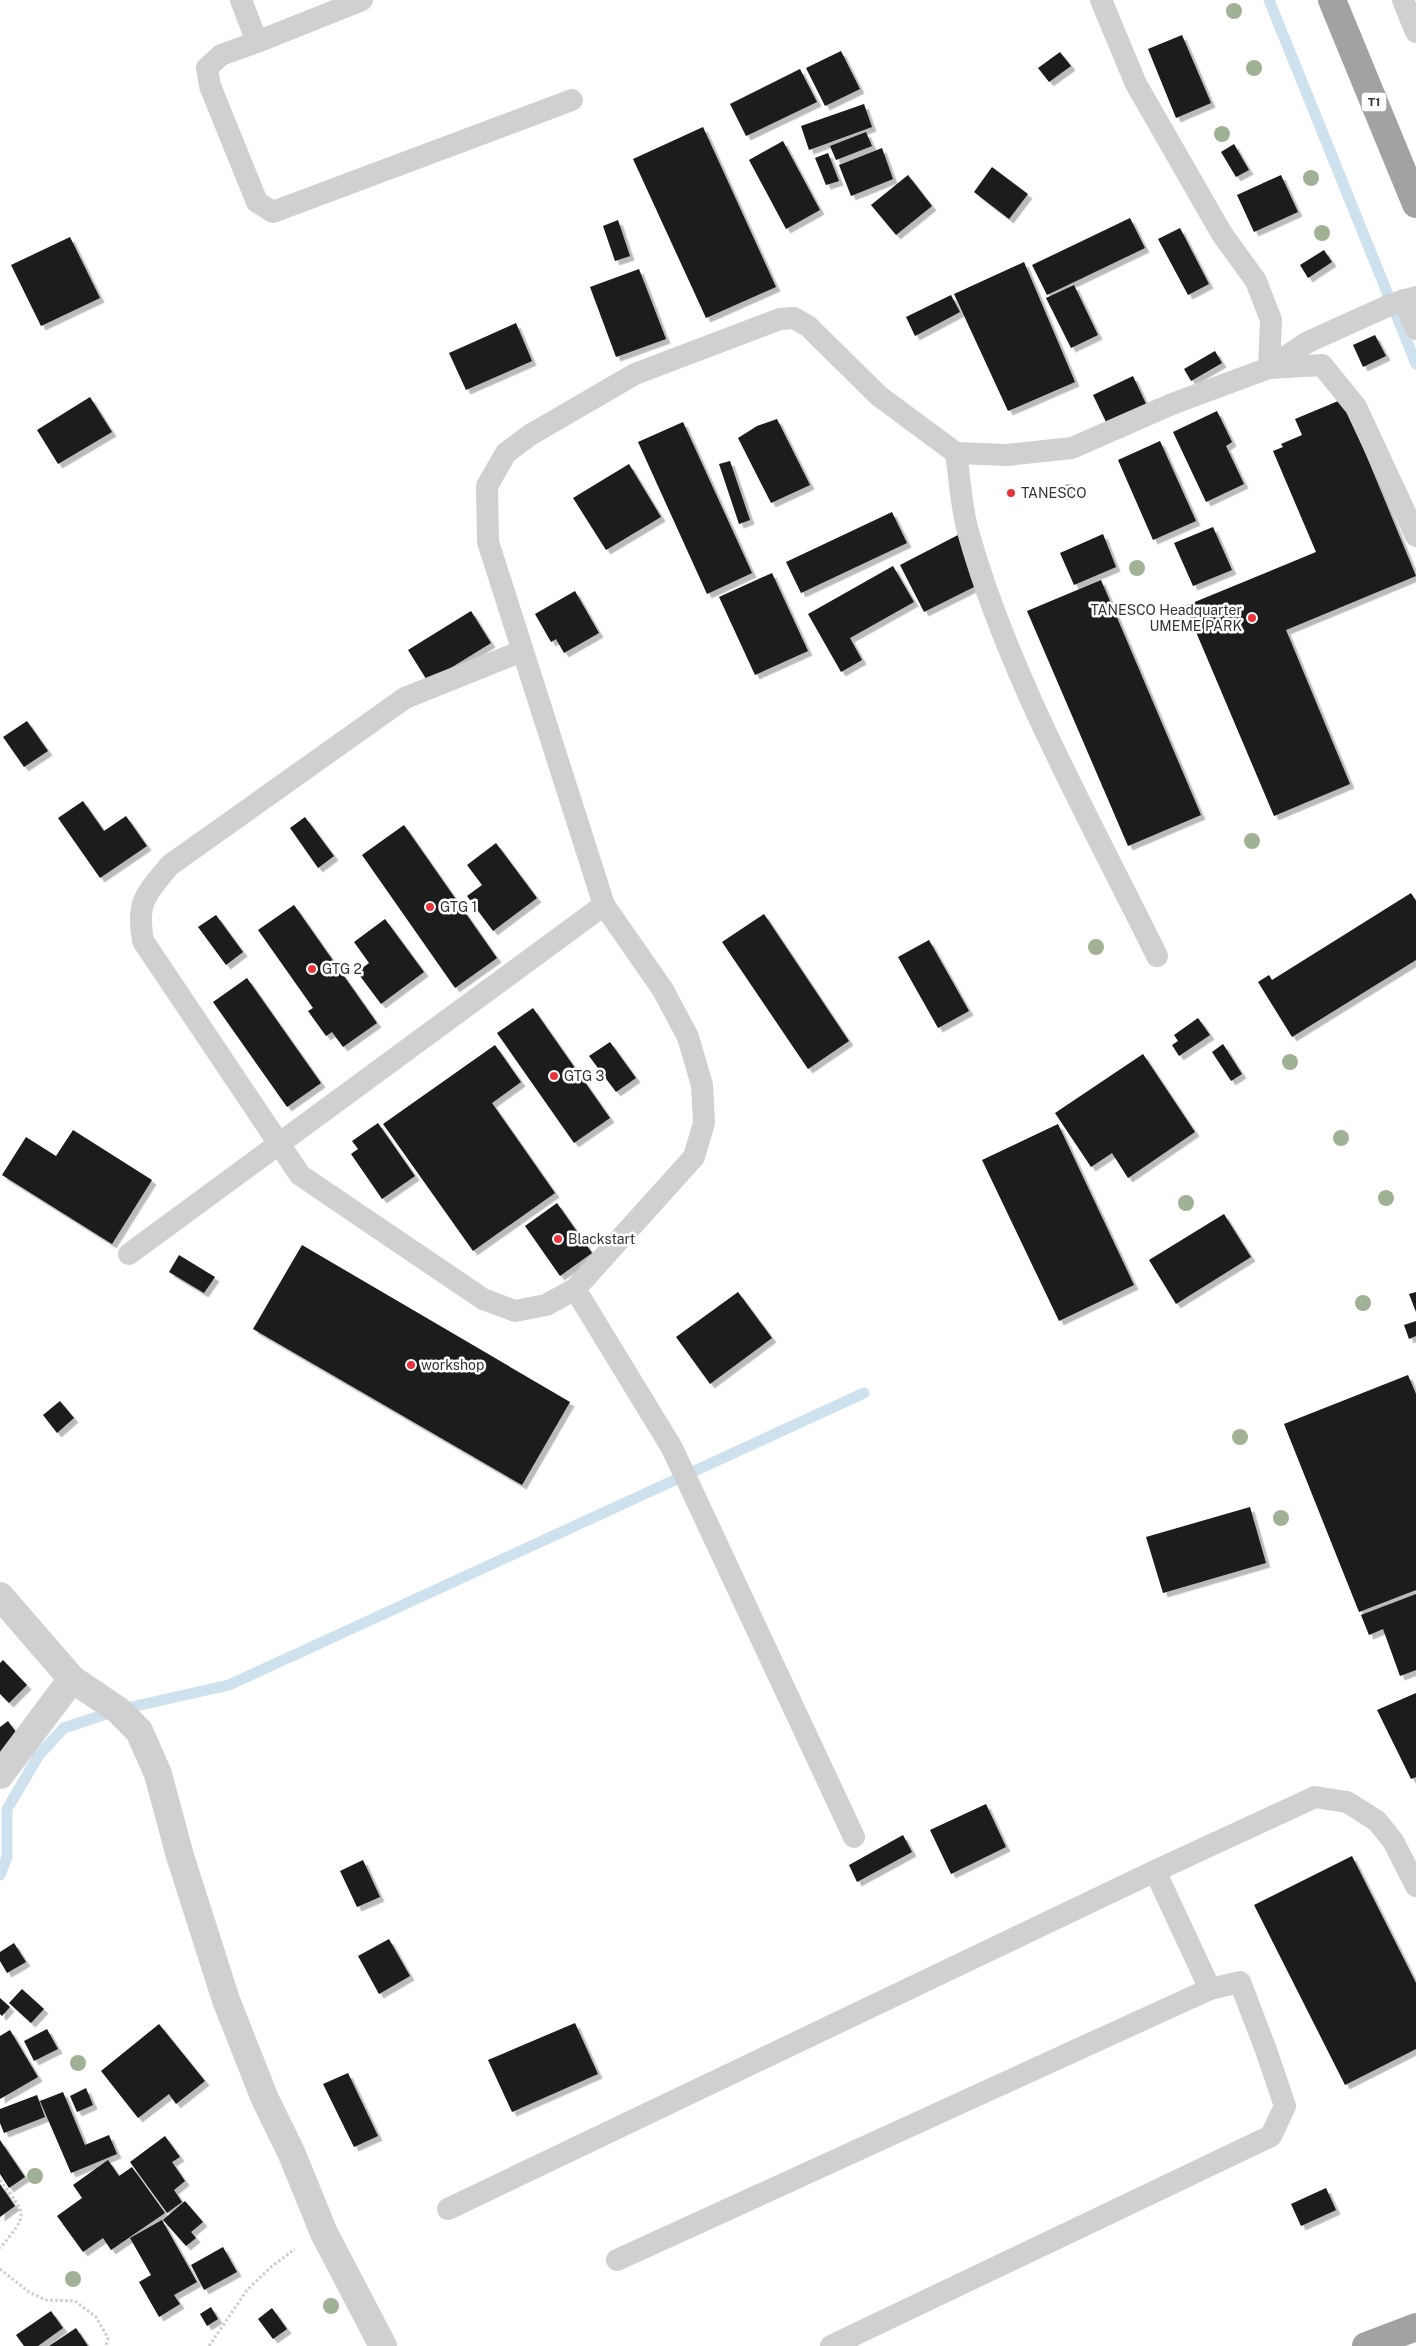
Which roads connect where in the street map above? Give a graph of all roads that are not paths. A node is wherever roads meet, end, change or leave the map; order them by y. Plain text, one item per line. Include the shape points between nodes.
1 (240, 0) edge
2 (362, 0) edge
3 (1101, 0) edge
4 (1332, 0) edge
5 (1403, 0) edge
6 (1416, 32) edge
7 (257, 42) junction
8 (572, 100) dead end
9 (1416, 204) edge
10 (1410, 298) edge
11 (1416, 329) edge
12 (1269, 368) junction
13 (956, 452) junction
14 (1416, 536) edge
15 (522, 651) junction
16 (604, 905) junction
17 (1157, 956) dead end
18 (278, 1144) junction
19 (129, 1254) dead end
20 (576, 1289) junction
21 (0, 1596) edge
22 (72, 1679) junction
23 (0, 1775) edge
24 (854, 1837) dead end
25 (1155, 1871) junction
26 (1416, 1886) edge
27 (1210, 1989) junction
28 (448, 2209) dead end
29 (617, 2260) dead end
30 (1416, 2327) edge
31 (383, 2346) edge
32 (830, 2346) edge
33 (1366, 2346) edge

1 - 7 lane
2 - 7 lane
3 - 12 lane via 1136,84 1222,234 1256,281 1271,320
4 - 9 highway, T1
5 - 6 lane
7 - 8 lane via 221,55 207,68 210,86 257,202 273,212
10 - 11 lane
10 - 12 lane via 1308,342
12 - 13 lane via 1172,404 1072,448 1007,455
12 - 14 lane via 1322,365 1356,407
13 - 15 lane via 879,396 808,326 794,318 780,319 634,374 530,435 506,453 487,486 488,542
13 - 17 lane via 968,533 992,607 1034,705
15 - 16 lane
15 - 18 lane via 405,698 170,865 145,895 139,918 143,940
16 - 18 lane
16 - 20 lane via 663,990 688,1037 702,1085 704,1123 694,1157
18 - 19 lane
18 - 20 lane via 300,1176 483,1299 515,1311 546,1305
20 - 24 lane via 672,1448
21 - 22 street
22 - 23 street
22 - 31 street via 118,1710 140,1732 158,1774 180,1856 226,2000 265,2099 324,2233
25 - 26 lane via 1315,1797 1347,1802 1377,1821 1393,1842
25 - 27 lane
25 - 28 lane
27 - 29 lane
27 - 32 lane via 1240,1982 1285,2106 1271,2136
30 - 33 highway

